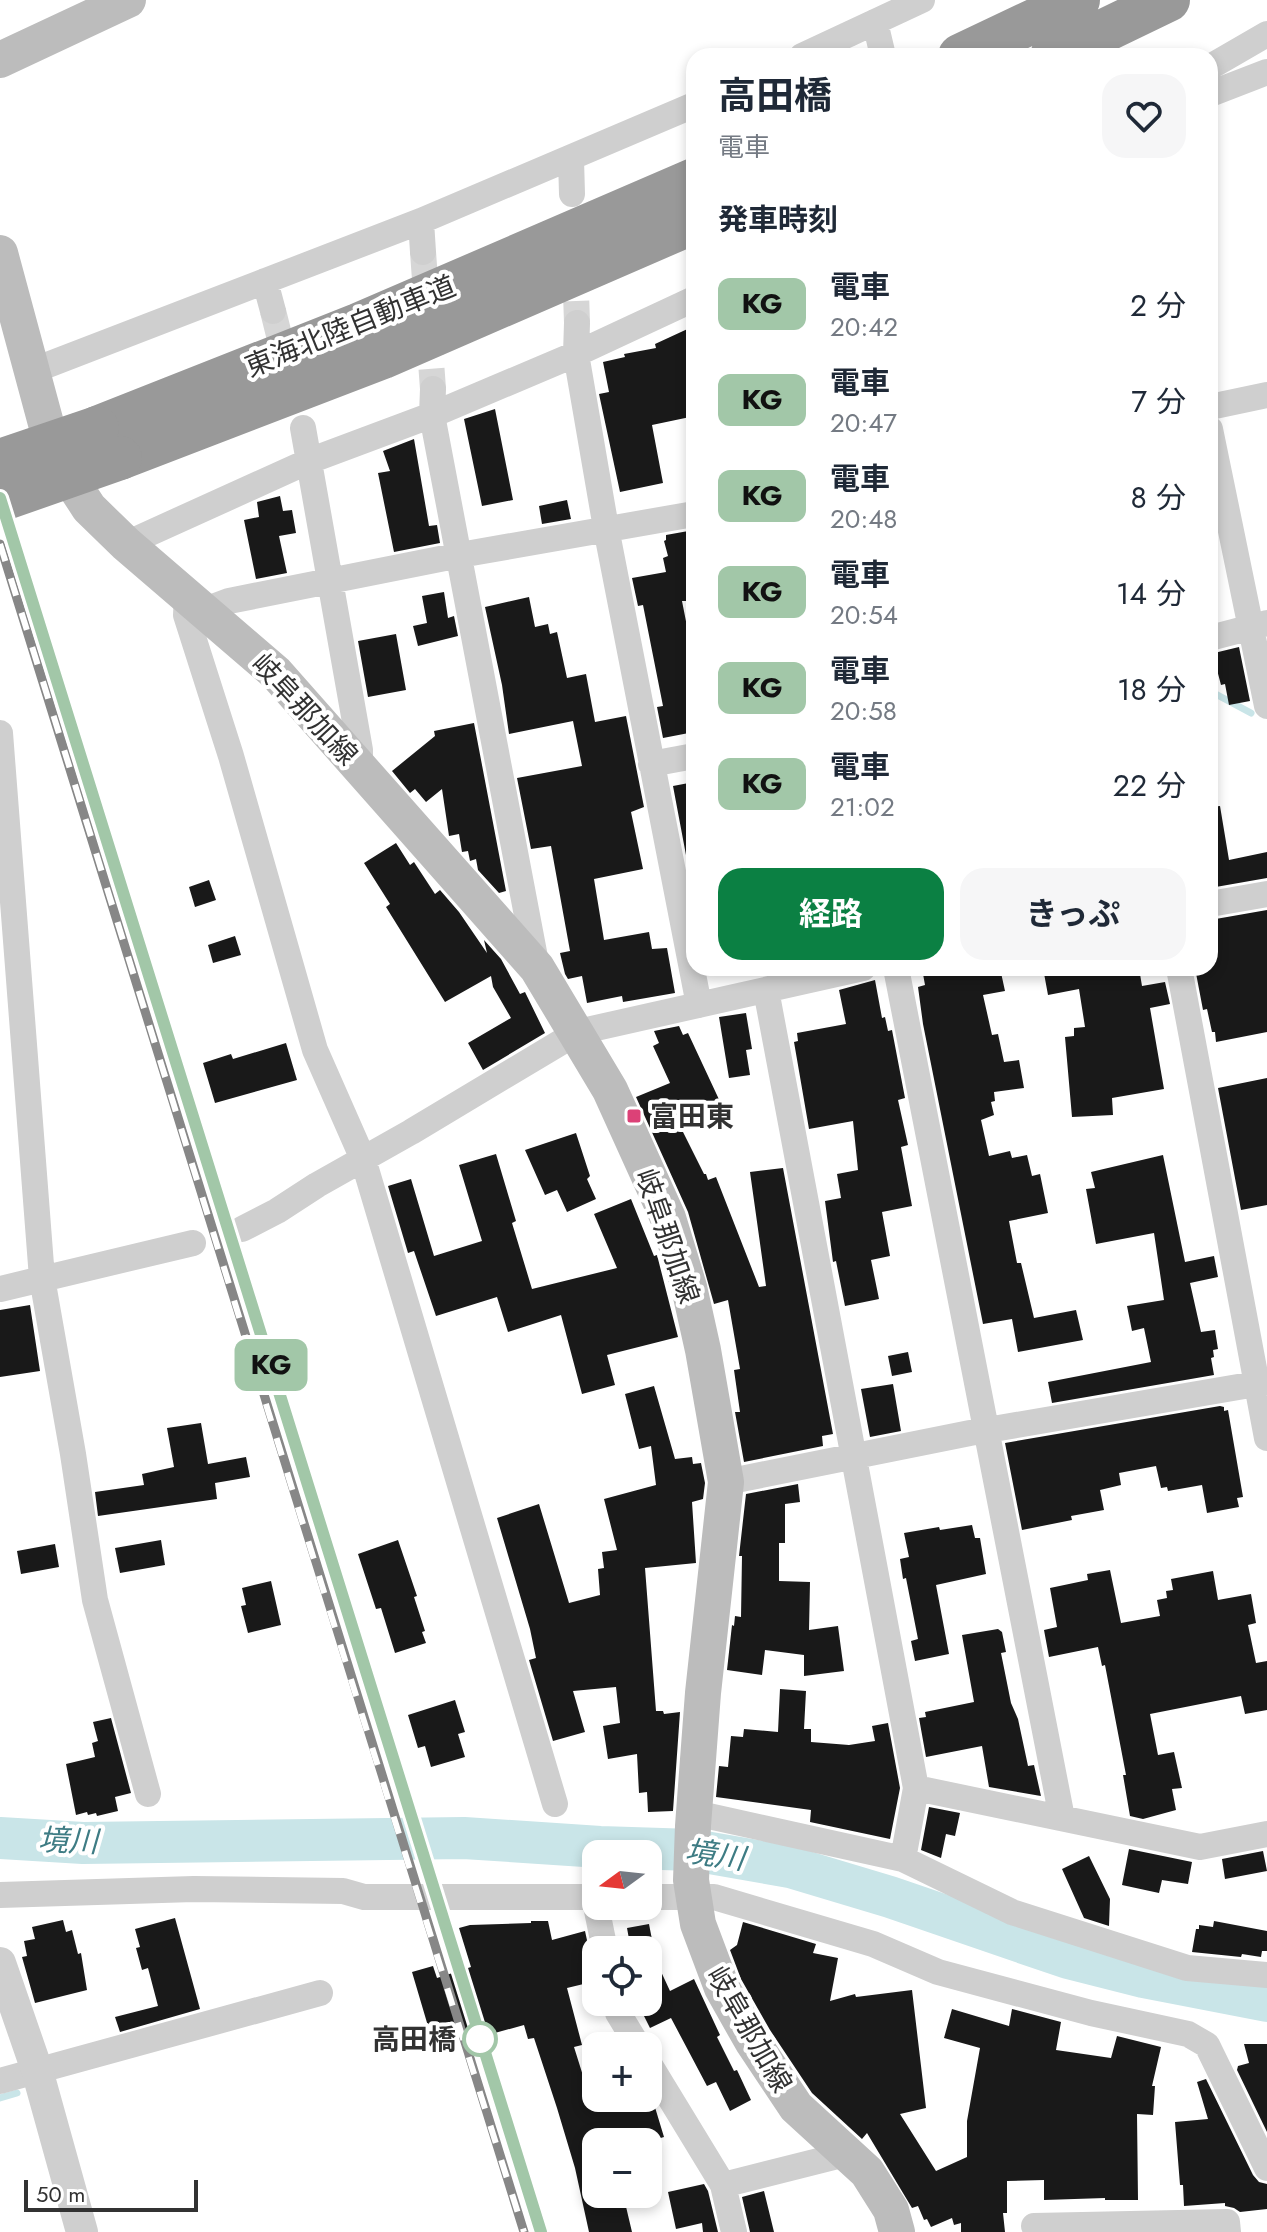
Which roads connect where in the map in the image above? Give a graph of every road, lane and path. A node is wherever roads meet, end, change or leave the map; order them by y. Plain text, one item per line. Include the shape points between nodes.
1 (128, 0) edge
2 (922, 0) edge
3 (1078, 0) edge
4 (1168, 0) edge
5 (875, 22) junction
6 (1267, 34) edge
7 (819, 48) edge
8 (881, 48) edge
9 (977, 48) edge
10 (1069, 48) edge
11 (0, 60) edge
12 (1218, 62) edge
13 (1267, 72) edge
14 (1218, 91) edge
15 (686, 109) edge
16 (571, 159) junction
17 (686, 183) edge
18 (572, 194) dead end
19 (421, 221) junction
20 (686, 225) edge
21 (423, 252) tunnel mouth
22 (0, 253) edge
23 (265, 281) junction
24 (686, 303) edge
25 (273, 311) tunnel mouth
26 (577, 323) tunnel mouth
27 (576, 354) junction
28 (32, 371) junction
29 (433, 389) tunnel mouth
30 (1267, 395) edge
31 (1218, 405) edge
32 (432, 415) junction
33 (303, 428) dead end
34 (109, 443) junction
35 (0, 461) edge
36 (309, 461) junction
37 (1218, 461) edge
38 (0, 500) edge
39 (686, 515) edge
40 (606, 528) junction
41 (126, 544) junction
42 (460, 555) junction
43 (330, 581) junction
44 (196, 602) junction
45 (1259, 625) edge
46 (1218, 636) edge
47 (1267, 706) edge
48 (0, 733) edge
49 (686, 757) edge
50 (651, 764) junction
51 (360, 769) junction
52 (1267, 894) edge
53 (1218, 903) edge
54 (686, 940) edge
55 (537, 968) junction
56 (693, 976) edge
57 (828, 976) edge
58 (898, 976) edge
59 (1181, 976) edge
60 (766, 990) junction
61 (699, 1005) junction
62 (578, 1032) junction
63 (363, 1159) junction
64 (242, 1229) dead end
65 (193, 1243) dead end
66 (42, 1278) junction
67 (0, 1289) edge
68 (1262, 1383) edge
69 (986, 1431) junction
70 (1267, 1438) edge
71 (855, 1456) junction
72 (726, 1482) junction
73 (916, 1788) junction
74 (148, 1794) dead end
75 (555, 1804) dead end
76 (1062, 1818) junction
77 (694, 1820) junction
78 (1267, 1834) edge
79 (903, 1859) junction
80 (691, 1888) junction
81 (662, 1894) edge
82 (0, 1895) edge
83 (582, 1901) edge
84 (0, 1963) edge
85 (1267, 1975) edge
86 (320, 1993) dead end
87 (37, 2070) junction
88 (0, 2081) edge
89 (662, 2085) edge
90 (846, 2154) junction
91 (1267, 2168) edge
92 (723, 2185) junction
93 (1034, 2226) dead end
94 (82, 2232) edge
95 (734, 2232) edge
96 (897, 2232) edge
97 (1228, 2232) edge

1 - 11 main road
2 - 5 street
3 - 9 highway
4 - 10 highway
5 - 7 street
5 - 8 street
6 - 12 street
13 - 14 street
15 - 16 street
16 - 18 street
16 - 19 street
17 - 34 highway, 東海北陸自動車道 via 358,325
19 - 21 street
19 - 23 street
20 - 34 highway, 東海北陸自動車道 via 383,357
22 - 28 main road, 岐阜那加線
23 - 25 street
23 - 28 street
24 - 27 street
26 - 27 street
27 - 32 street
27 - 40 street
28 - 41 main road, 岐阜那加線 via 51,442 68,476 89,508
29 - 32 street
30 - 31 street
32 - 36 street
32 - 42 street
33 - 36 street
34 - 35 highway, 東海北陸自動車道, bridge
34 - 38 highway, 東海北陸自動車道, bridge
36 - 41 street
36 - 43 street
37 - 45 street
39 - 40 street
40 - 42 street
40 - 50 street
41 - 44 main road, 岐阜那加線
42 - 43 street
42 - 55 street
43 - 44 street via 229,601
43 - 51 street
44 - 51 main road, 岐阜那加線 via 276,673
44 - 63 street via 186,615 315,1050
45 - 46 street
45 - 47 street
48 - 66 street
49 - 50 street
50 - 54 street
51 - 55 main road, 岐阜那加線
52 - 53 street
55 - 62 main road, 岐阜那加線
56 - 61 street
57 - 60 street
58 - 69 street
59 - 68 street
60 - 61 street
60 - 71 street
61 - 62 street
62 - 63 street
62 - 72 main road, 岐阜那加線 via 668,1218 703,1350
63 - 64 street
63 - 75 street
65 - 66 street
66 - 67 street
66 - 74 street via 95,1600
68 - 69 street
68 - 70 street
69 - 71 street
69 - 76 street
71 - 72 street
71 - 73 street
72 - 77 main road, 岐阜那加線
73 - 76 street
73 - 79 street
76 - 78 street via 1200,1847
77 - 79 street
77 - 80 main road, 岐阜那加線
79 - 85 street via 1012,1912 1187,1968
80 - 81 street
80 - 90 main road, 岐阜那加線 via 710,1959 752,2041 796,2107
80 - 91 street via 873,1944 938,1972 1188,2034 1207,2045
82 - 83 street via 194,1889
84 - 87 street
86 - 87 street
87 - 88 street
87 - 94 street
89 - 92 street
90 - 92 street
90 - 96 main road, 岐阜那加線 via 880,2191
92 - 95 street
93 - 97 street via 1227,2222

